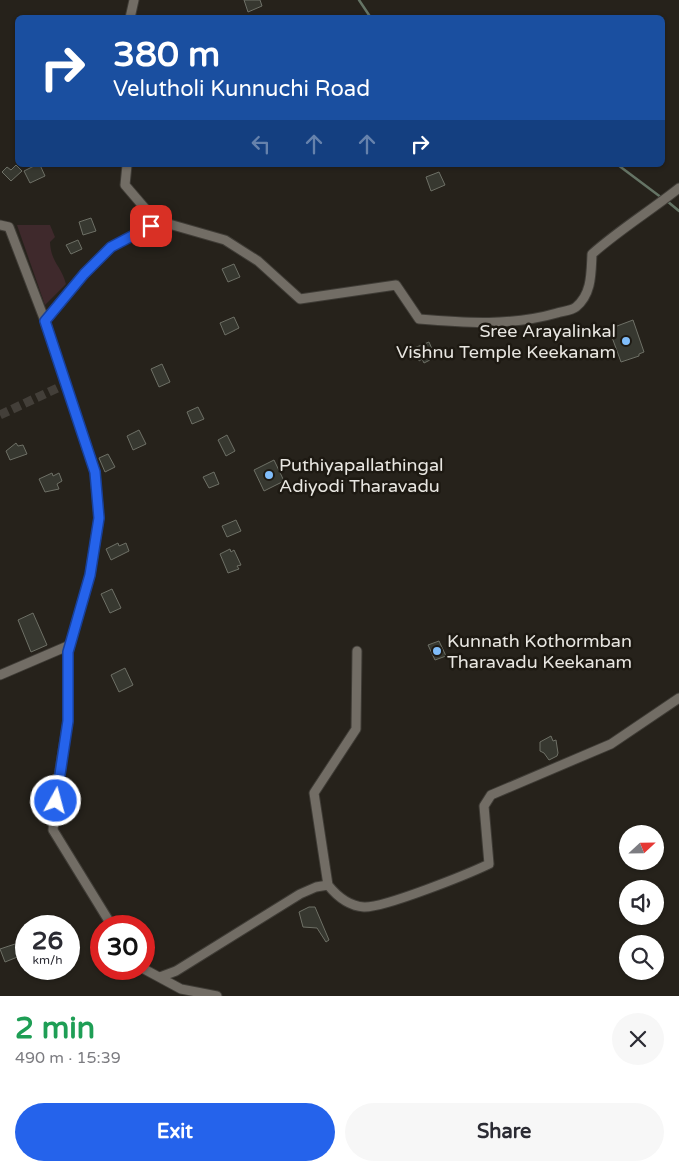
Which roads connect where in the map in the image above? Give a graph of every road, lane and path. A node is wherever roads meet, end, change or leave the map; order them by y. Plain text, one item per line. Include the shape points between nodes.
1 (134, 0) edge
2 (131, 15) edge
3 (128, 167) edge
4 (679, 188) edge
5 (155, 220) junction
6 (0, 225) edge
7 (45, 321) junction
8 (70, 644) junction
9 (357, 651) dead end
10 (0, 675) edge
11 (679, 698) edge
12 (328, 885) junction
13 (105, 915) edge
14 (155, 974) edge
15 (160, 977) junction
16 (217, 996) edge

1 - 2 street
3 - 5 street via 125,185
4 - 5 street via 611,236 592,254 590,286 575,308 507,323 420,319 396,285 300,300 258,261 225,240
5 - 7 street via 151,226 111,247
6 - 7 street via 9,227
7 - 8 street via 95,472 99,518 90,575
8 - 10 street
8 - 13 street via 68,721 53,830
9 - 12 street via 356,729 314,793
11 - 12 street via 611,744 491,795 484,806 489,864 400,898 364,907 338,897
12 - 15 street via 300,894 176,971
14 - 15 street
15 - 16 street via 181,989

